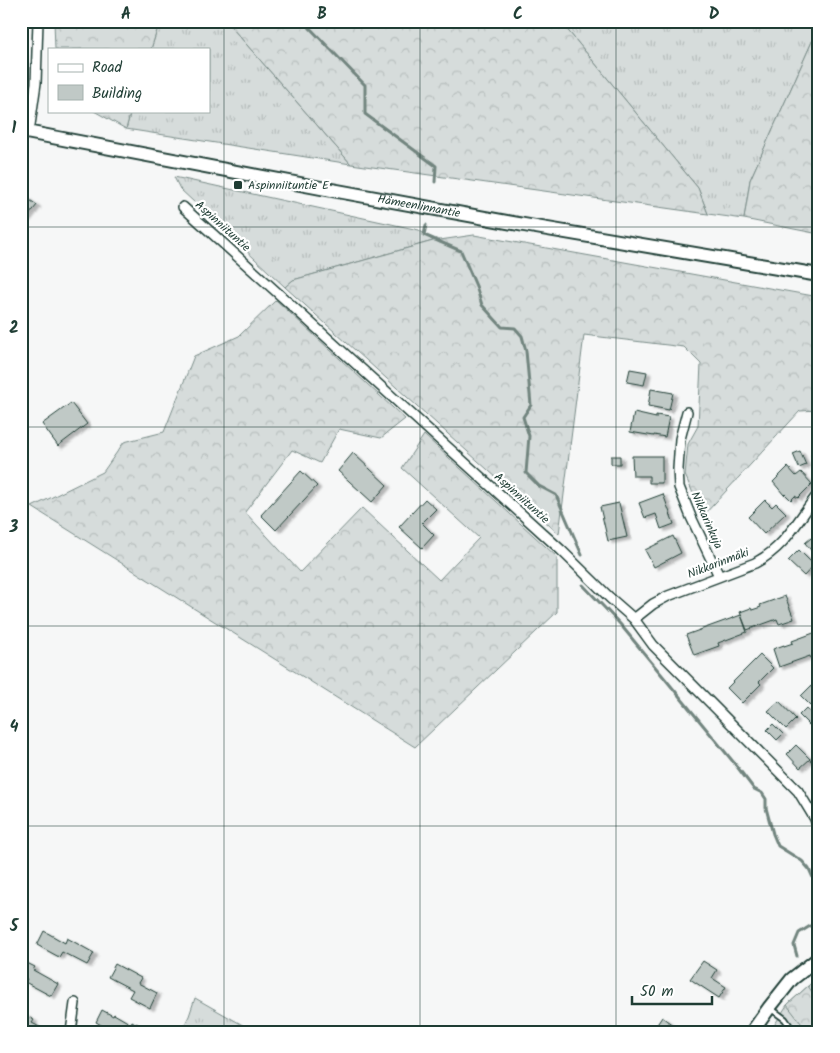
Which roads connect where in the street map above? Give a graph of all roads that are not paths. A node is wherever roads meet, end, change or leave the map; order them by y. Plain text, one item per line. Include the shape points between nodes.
1 (38, 21) edge
2 (25, 132) edge
3 (183, 206) dead end
4 (819, 275) edge
5 (687, 412) dead end
6 (819, 493) edge
7 (719, 576) junction
8 (634, 619) junction
9 (819, 831) edge
10 (819, 958) edge
11 (75, 1003) dead end
12 (769, 1008) junction
13 (71, 1032) edge
14 (752, 1032) edge
15 (794, 1032) edge

1 - 2 street via 36,83
2 - 4 main road, Hämeenlinnantie via 514,223
3 - 8 street, Aspinniituntie
5 - 7 street, Nikkarinkuja via 680,439 679,487
6 - 7 street, Nikkarinmäki via 788,536 767,556
7 - 8 street, Nikkarinmäki via 668,596
8 - 9 street, Aspinniituntie via 652,645 798,791
10 - 12 main road via 792,979
11 - 13 street
12 - 14 main road
12 - 15 lane via 785,1019

